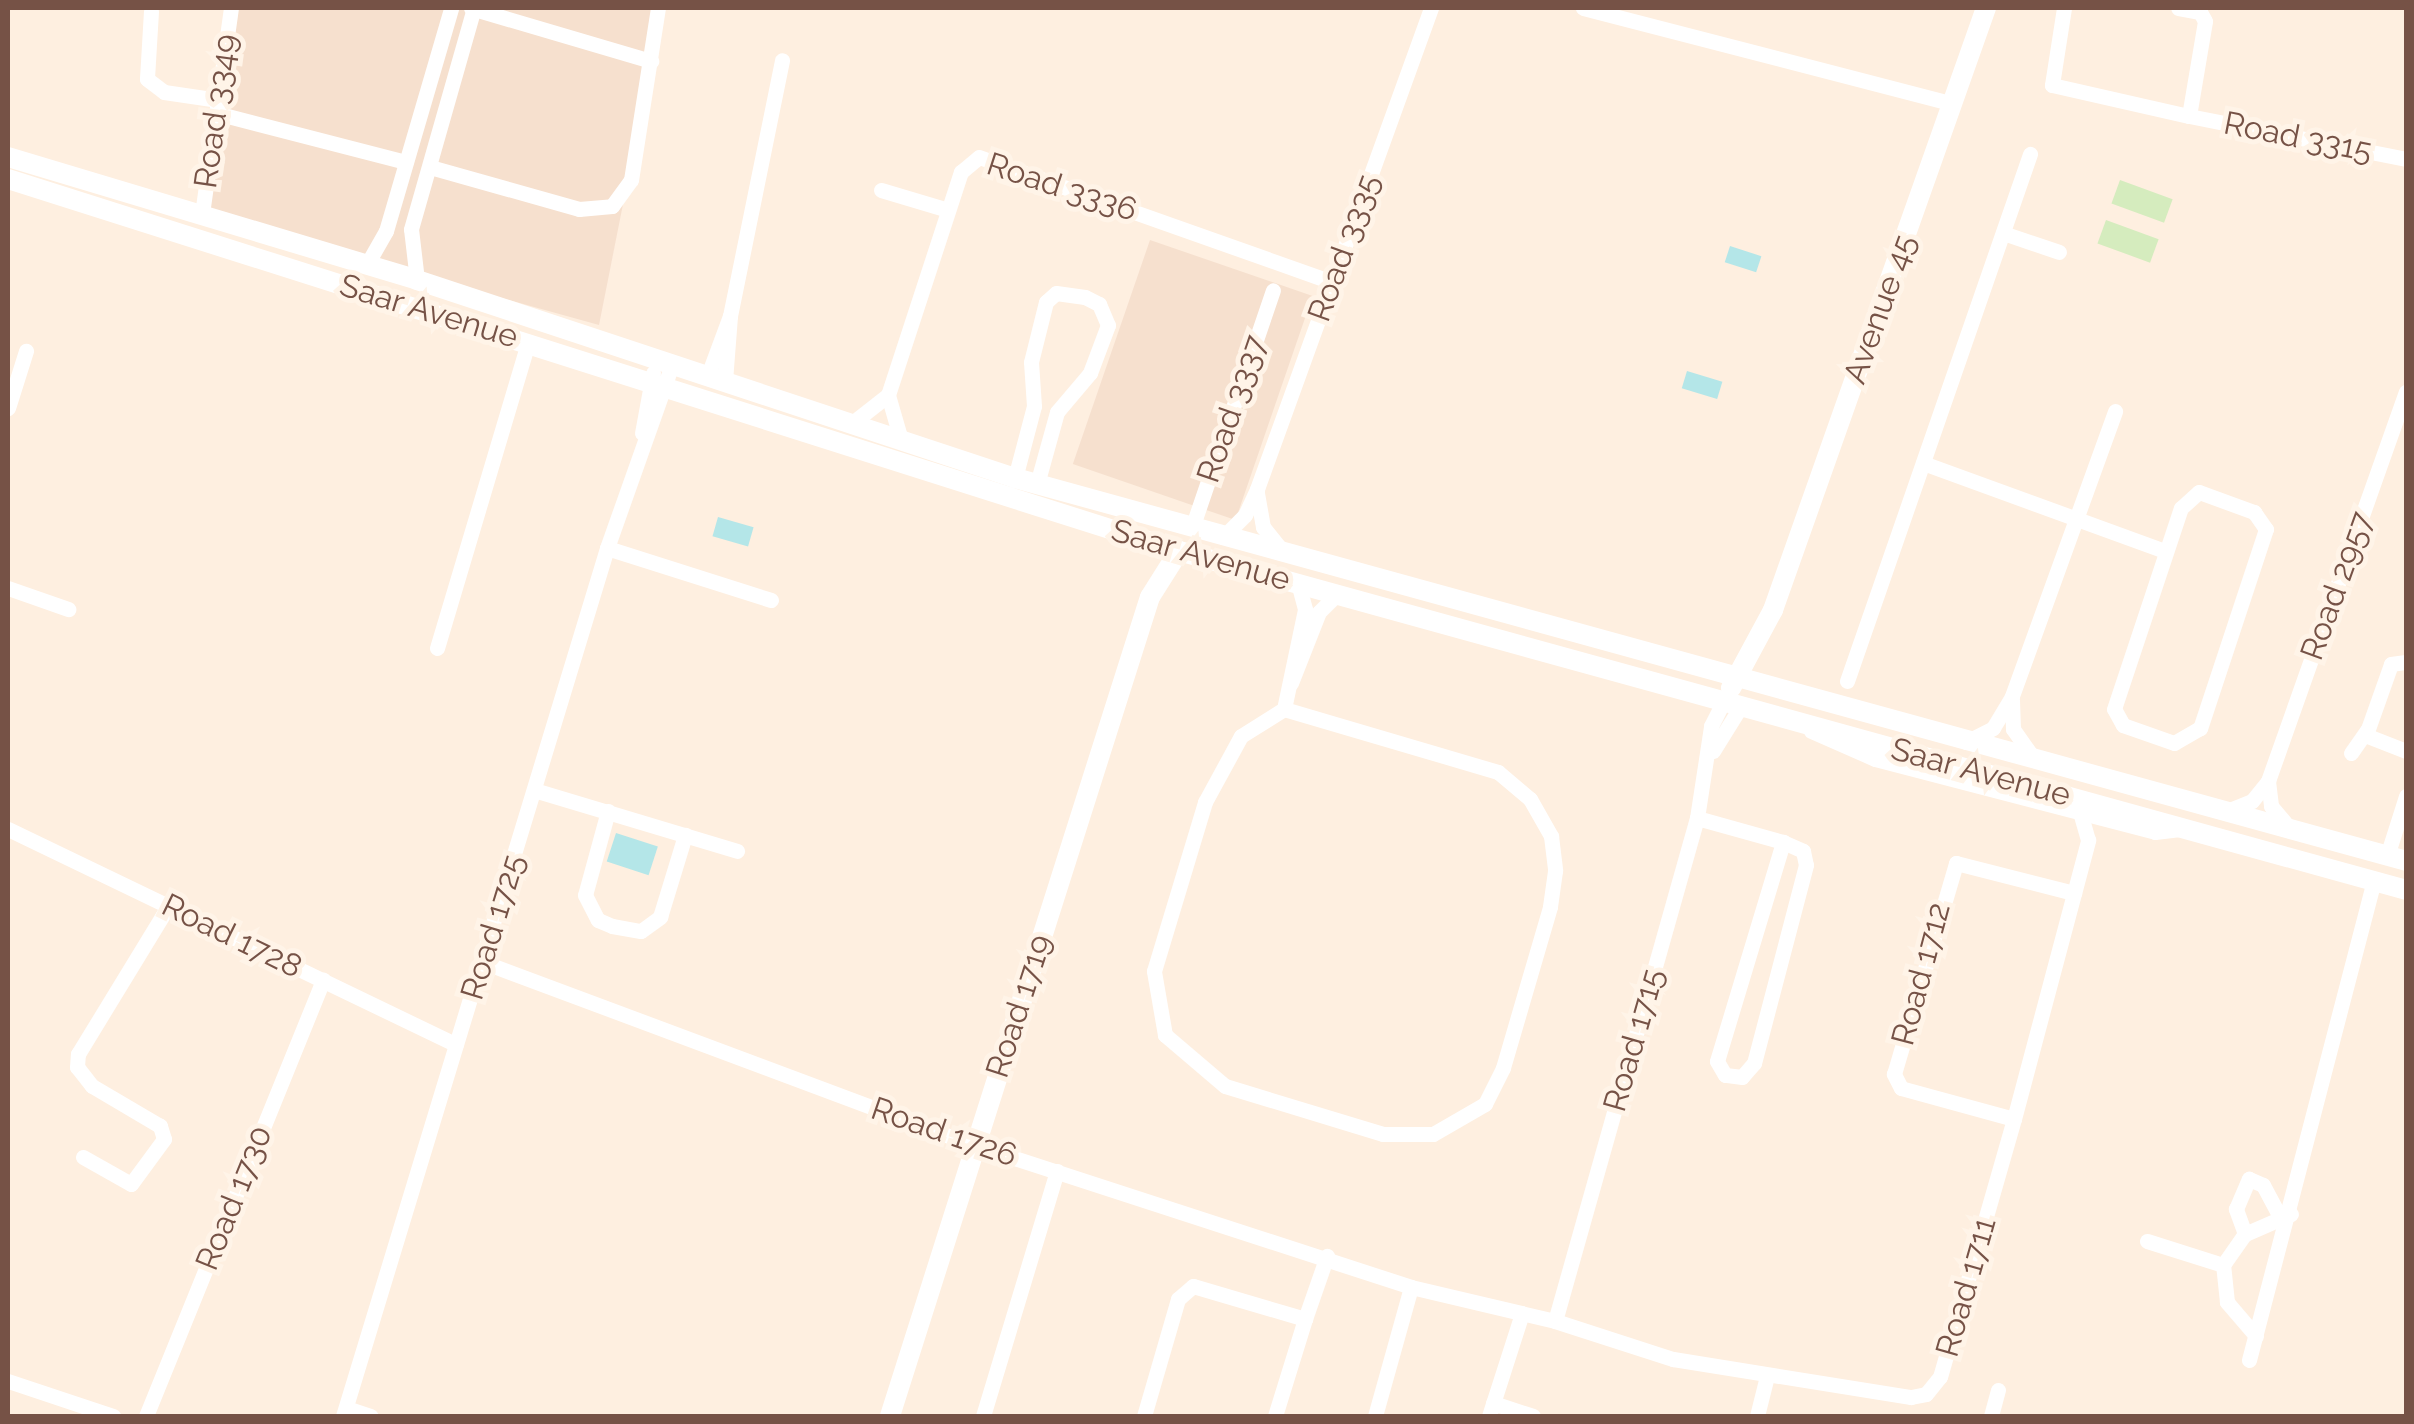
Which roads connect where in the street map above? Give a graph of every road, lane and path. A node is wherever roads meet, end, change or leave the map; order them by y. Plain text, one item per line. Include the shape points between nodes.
1 (231, 8) edge
2 (451, 8) edge
3 (473, 8) edge
4 (658, 8) edge
5 (1432, 8) edge
6 (1582, 8) edge
7 (1986, 8) edge
8 (2064, 8) edge
9 (2178, 8) edge
10 (151, 11) dead end
11 (782, 60) dead end
12 (651, 61) junction
13 (1953, 104) junction
14 (217, 106) junction
15 (2189, 116) junction
16 (2030, 154) dead end
17 (8, 157) edge
18 (2406, 159) edge
19 (406, 162) junction
20 (429, 168) junction
21 (8, 179) edge
22 (881, 190) dead end
23 (948, 210) junction
24 (202, 214) junction
25 (2003, 233) junction
26 (2059, 252) dead end
27 (366, 266) junction
28 (417, 280) junction
29 (1332, 282) junction
30 (1273, 290) dead end
31 (528, 342) junction
32 (26, 351) dead end
33 (661, 371) junction
34 (717, 378) junction
35 (2406, 392) edge
36 (888, 395) junction
37 (8, 408) edge
38 (2115, 411) dead end
39 (851, 424) junction
40 (901, 440) junction
41 (1924, 462) junction
42 (1016, 478) junction
43 (1037, 484) junction
44 (1258, 489) junction
45 (2077, 518) junction
46 (1192, 528) junction
47 (1223, 537) junction
48 (1140, 538) junction
49 (608, 548) junction
50 (1179, 551) junction
51 (2165, 551) junction
52 (1285, 554) junction
53 (1298, 582) junction
54 (8, 588) edge
55 (1337, 594) junction
56 (1150, 596) junction
57 (771, 600) dead end
58 (68, 609) dead end
59 (437, 648) dead end
60 (2406, 662) edge
61 (1744, 681) junction
62 (1847, 681) dead end
63 (1291, 683) junction
64 (2012, 696) junction
65 (1732, 704) junction
66 (1284, 710) junction
67 (1795, 721) junction
68 (2365, 735) junction
69 (1966, 742) junction
70 (2406, 751) edge
71 (2351, 753) dead end
72 (2035, 760) junction
73 (2268, 780) junction
74 (534, 790) junction
75 (2406, 796) edge
76 (608, 811) junction
77 (2080, 812) junction
78 (2219, 812) junction
79 (1697, 818) junction
80 (2114, 821) junction
81 (2181, 828) junction
82 (8, 829) edge
83 (2294, 832) junction
84 (685, 835) junction
85 (2088, 840) junction
86 (1783, 842) junction
87 (736, 850) dead end
88 (2397, 859) edge
89 (2374, 880) junction
90 (2406, 890) edge
91 (2074, 893) junction
92 (169, 905) junction
93 (483, 962) junction
94 (322, 980) junction
95 (456, 1045) junction
96 (2014, 1118) junction
97 (975, 1145) junction
98 (83, 1157) dead end
99 (1057, 1171) junction
100 (2286, 1215) junction
101 (2245, 1234) junction
102 (2147, 1241) dead end
103 (1327, 1256) junction
104 (2223, 1265) junction
105 (1411, 1286) junction
106 (1522, 1313) junction
107 (1305, 1319) junction
108 (1555, 1321) junction
109 (2256, 1336) junction
110 (2249, 1360) dead end
111 (1768, 1376) junction
112 (8, 1381) edge
113 (1998, 1390) dead end
114 (1491, 1410) edge
115 (345, 1412) edge
116 (113, 1416) edge
117 (146, 1416) edge
118 (371, 1416) edge
119 (890, 1416) edge
120 (982, 1416) edge
121 (1144, 1416) edge
122 (1275, 1416) edge
123 (1375, 1416) edge
124 (1533, 1416) edge
125 (1757, 1416) edge
126 (1991, 1416) edge

1 - 14 street, Road 3349
2 - 19 street
3 - 12 street
3 - 20 street
4 - 12 street
5 - 29 street, Road 3335
6 - 13 street
7 - 13 street, Avenue 45
8 - 15 street, Road 3315 via 2052,85
9 - 15 street, Road 3315 via 2200,12 2205,21
10 - 14 street via 147,79 164,92
11 - 34 street
12 - 20 street via 631,180 612,206 579,209
13 - 61 street, Avenue 45
14 - 19 street
14 - 24 street, Road 3349
15 - 18 street, Road 3315
16 - 25 street
17 - 24 street, Saar Avenue
19 - 20 street
19 - 20 street
19 - 27 street via 386,231
20 - 28 street via 410,235
21 - 31 street, Saar Avenue
22 - 23 street
23 - 29 street, Road 3336 via 965,165 988,157
23 - 36 street, Road 3336
24 - 27 street, Saar Avenue
25 - 26 street
25 - 41 street
27 - 28 street, Saar Avenue
28 - 33 street, Saar Avenue
29 - 44 street, Road 3335
30 - 46 street, Road 3337
31 - 33 street, Saar Avenue
31 - 59 street
32 - 37 street
33 - 34 street, Saar Avenue
33 - 48 street, Saar Avenue
33 - 49 street, Road 1725
34 - 39 street, Saar Avenue
35 - 73 street, Road 2957
36 - 39 street
36 - 40 street
38 - 45 street
39 - 40 street, Saar Avenue
40 - 42 street, Saar Avenue
41 - 45 street
41 - 62 street
42 - 43 street, Saar Avenue
42 - 43 street via 1034,406 1031,362 1046,302 1056,293 1085,297 1099,304 1108,325 1090,373 1058,412
43 - 46 street, Saar Avenue
44 - 47 street, Road 3335
44 - 52 street via 1263,527
45 - 51 street
45 - 64 street
46 - 47 street, Saar Avenue
47 - 52 street, Saar Avenue
48 - 50 street, Saar Avenue
48 - 56 street, Road 1719
49 - 57 street
49 - 74 street, Road 1725
50 - 53 street, Saar Avenue
50 - 56 street, Road 1719
51 - 51 street via 2114,709 2124,725 2184,742 2200,728 2266,530 2254,512 2198,492 2184,500
52 - 61 street, Saar Avenue
53 - 55 street, Saar Avenue
53 - 63 street via 1305,609
54 - 58 street
55 - 63 street via 1319,612
55 - 65 street, Saar Avenue
56 - 97 street, Road 1719
60 - 68 street via 2390,664
61 - 65 street, Avenue 45
61 - 69 street, Saar Avenue
63 - 66 street
64 - 69 street via 1992,728
64 - 72 street via 2013,729
65 - 67 street, Saar Avenue
65 - 79 street, Road 1715 via 1711,726
66 - 66 street via 1241,736 1206,802 1154,971 1166,1035 1224,1086 1382,1134 1433,1134 1484,1104 1504,1068 1550,907 1556,857 1551,836 1530,798 1498,772
67 - 77 street via 1862,756
67 - 81 street, Saar Avenue
68 - 70 street
68 - 71 street
69 - 72 street, Saar Avenue
72 - 78 street, Saar Avenue
73 - 78 street via 2246,804
73 - 83 street via 2272,806
74 - 76 street
74 - 93 street, Road 1725
75 - 88 street
76 - 84 street
76 - 84 street via 584,895 598,920 612,926 641,931 660,917
77 - 80 street
77 - 85 street
78 - 83 street, Saar Avenue
79 - 86 street
79 - 108 street, Road 1715
80 - 81 street via 2155,832
80 - 85 street
81 - 89 street, Saar Avenue
82 - 92 street, Road 1728
83 - 88 street, Saar Avenue
84 - 87 street
85 - 91 street, Road 1711
86 - 86 street via 1717,1061 1725,1075 1742,1077 1754,1062 1806,864 1802,851
89 - 90 street, Saar Avenue
89 - 100 street
91 - 96 street, Road 1711
91 - 96 street, Road 1712 via 1956,863 1899,1056 1894,1082 1901,1088
92 - 94 street, Road 1728
92 - 98 street via 78,1054 77,1066 92,1086 160,1126 164,1139 131,1184
93 - 95 street, Road 1725
93 - 97 street, Road 1726
94 - 95 street, Road 1728
94 - 117 street, Road 1730
95 - 115 street, Road 1725
96 - 111 street, Road 1711 via 1934,1386 1911,1398
97 - 99 street, Road 1726
97 - 119 street, Road 1719
99 - 103 street, Road 1726
99 - 120 street
100 - 101 street
100 - 101 street via 2263,1185 2248,1179 2236,1209
100 - 109 street
101 - 104 street
102 - 104 street
103 - 105 street, Road 1726
103 - 107 street
104 - 109 street via 2227,1302
105 - 106 street, Road 1711
105 - 123 street
106 - 108 street, Road 1711
106 - 114 street
107 - 121 street via 1186,1288
107 - 122 street
108 - 111 street, Road 1711 via 1673,1359
109 - 110 street
111 - 125 street
112 - 116 street
113 - 126 street
114 - 124 street
115 - 118 street

